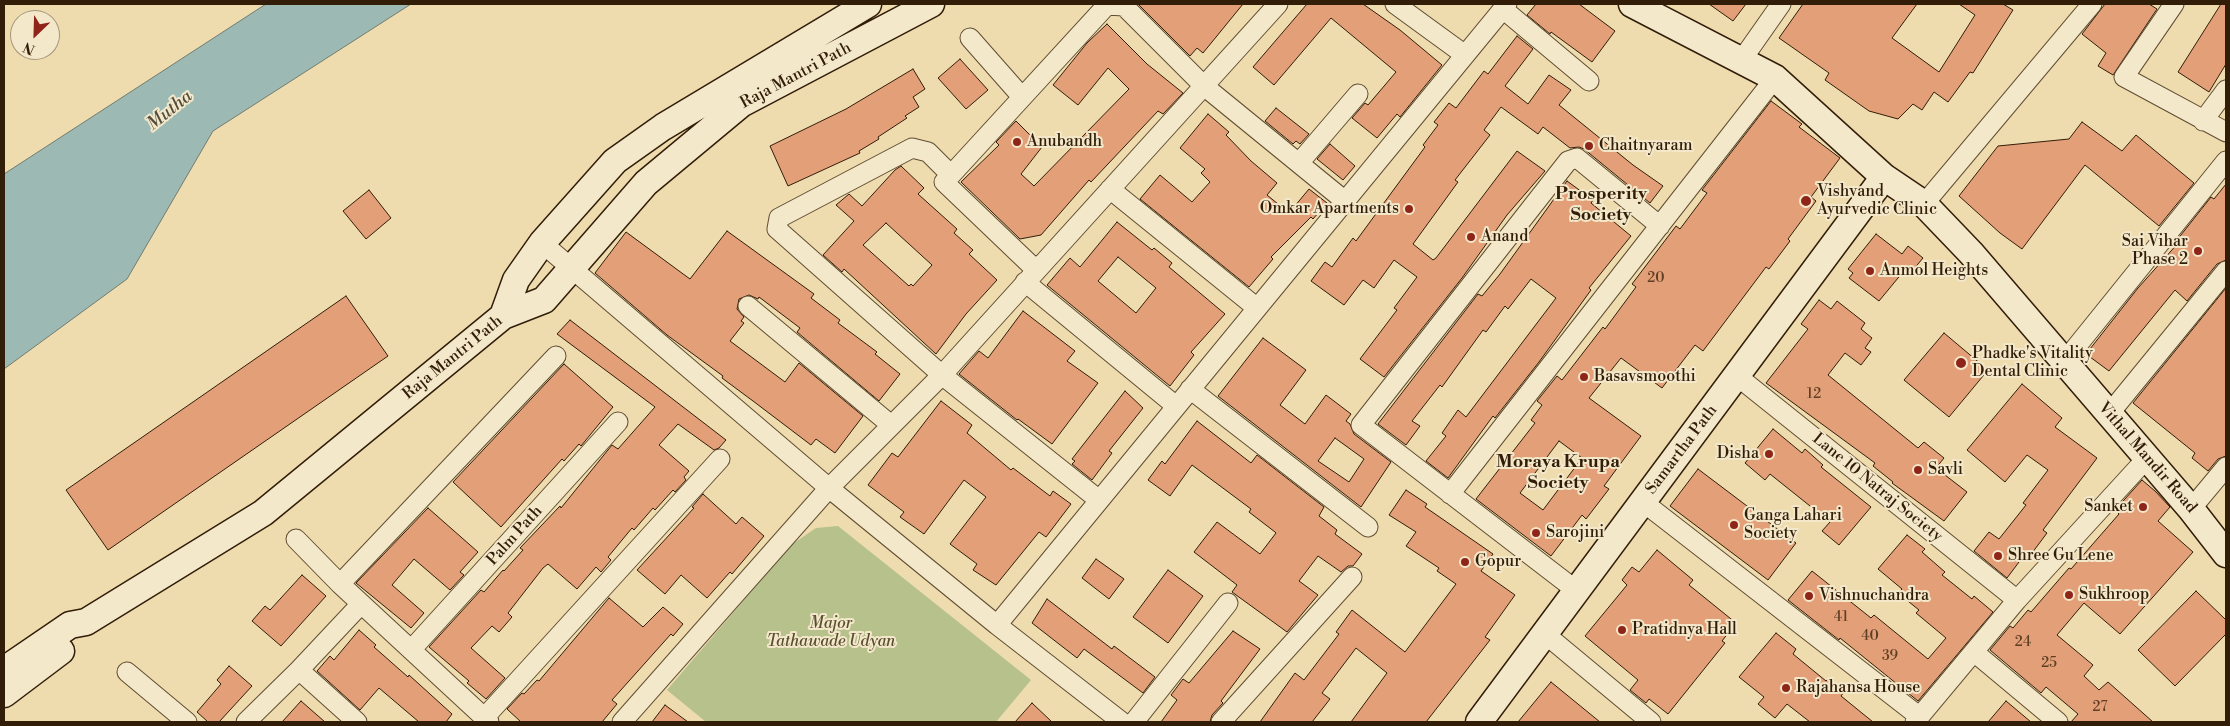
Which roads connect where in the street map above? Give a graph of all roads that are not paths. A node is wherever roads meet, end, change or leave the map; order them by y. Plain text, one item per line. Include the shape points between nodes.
1 (868, 4) edge
2 (931, 4) edge
3 (1278, 4) edge
4 (1395, 4) edge
5 (1632, 4) edge
6 (1780, 4) edge
7 (2092, 4) edge
8 (2174, 4) edge
9 (1125, 5) edge
10 (1505, 6) edge
11 (1662, 10) edge
12 (970, 38) dead end
13 (1465, 55) junction
14 (1742, 61) junction
15 (1775, 78) junction
16 (1589, 82) dead end
17 (1204, 86) junction
18 (2226, 90) edge
19 (1358, 94) dead end
20 (1022, 97) junction
21 (2204, 121) junction
22 (2226, 132) edge
23 (2226, 161) edge
24 (1299, 163) junction
25 (951, 174) junction
26 (1884, 177) junction
27 (1110, 189) junction
28 (1345, 201) junction
29 (1924, 204) junction
30 (1660, 226) junction
31 (542, 242) junction
32 (1043, 263) junction
33 (571, 268) junction
34 (2226, 271) edge
35 (1026, 282) junction
36 (748, 306) dead end
37 (1257, 308) junction
38 (503, 316) junction
39 (556, 356) dead end
40 (2064, 362) junction
41 (942, 375) junction
42 (1738, 376) junction
43 (1190, 389) junction
44 (1176, 406) junction
45 (2109, 414) junction
46 (618, 422) dead end
47 (891, 426) junction
48 (2146, 458) junction
49 (720, 459) dead end
50 (2226, 467) edge
51 (829, 488) junction
52 (1450, 494) junction
53 (1099, 500) junction
54 (1643, 502) junction
55 (2191, 509) junction
56 (1368, 527) dead end
57 (296, 539) dead end
58 (2226, 554) edge
59 (1352, 577) dead end
60 (340, 584) junction
61 (1577, 591) junction
62 (2017, 600) junction
63 (1228, 602) dead end
64 (361, 604) junction
65 (86, 622) junction
66 (997, 625) junction
67 (1545, 634) junction
68 (411, 650) junction
69 (1974, 652) junction
70 (4, 670) edge
71 (299, 670) junction
72 (127, 672) dead end
73 (4, 694) edge
74 (1917, 719) edge
75 (487, 720) edge
76 (186, 722) edge
77 (246, 722) edge
78 (357, 722) edge
79 (622, 722) edge
80 (1122, 722) edge
81 (1134, 722) edge
82 (1221, 722) edge
83 (1479, 722) edge
84 (1650, 722) edge
85 (2058, 722) edge

1 - 31 main road via 663,127 615,161
2 - 33 main road, Raja Mantri Path via 741,104 646,183
3 - 17 street
4 - 13 street
5 - 11 main road, Vithal Mandir Road
6 - 14 street
7 - 29 street
8 - 21 street via 2124,78
9 - 17 street
9 - 20 street via 1107,5
10 - 13 street
10 - 16 street
11 - 14 main road, Vithal Mandir Road
12 - 20 street
13 - 28 street
14 - 15 main road, Vithal Mandir Road
15 - 26 main road, Vithal Mandir Road
15 - 30 street
17 - 24 street
17 - 27 street
18 - 21 street
19 - 24 street
20 - 25 street
21 - 22 street
23 - 40 street
24 - 28 street
25 - 32 street via 944,182 1036,270
25 - 41 street via 928,152 912,148 778,218 777,229
26 - 29 main road, Vithal Mandir Road
26 - 42 main road, Samartha Path
27 - 32 street
27 - 37 street
28 - 37 street
29 - 40 main road, Vithal Mandir Road via 1971,253
30 - 52 street
30 - 52 street via 1577,158 1568,161 1361,425
31 - 33 street
31 - 38 main road via 516,280
32 - 35 street
33 - 38 main road, Raja Mantri Path via 544,300
33 - 51 street
34 - 45 street
35 - 41 street
35 - 44 street
36 - 47 street
37 - 43 street
38 - 65 main road, Raja Mantri Path via 263,513
39 - 60 street
40 - 45 main road, Vithal Mandir Road
41 - 47 street
41 - 53 street
42 - 54 main road, Samartha Path
42 - 62 street, Lane 10 Natraj Society
43 - 44 street
43 - 56 street
44 - 53 street
45 - 48 main road, Vithal Mandir Road
46 - 68 street, Palm Path
47 - 51 street
48 - 55 main road, Vithal Mandir Road
48 - 62 street
49 - 75 street
50 - 55 street
51 - 66 street
51 - 79 street
52 - 61 street
53 - 66 street
54 - 61 main road, Samartha Path
54 - 74 street
55 - 58 main road, Vithal Mandir Road
57 - 60 street
59 - 82 street
60 - 64 street
61 - 67 main road, Samartha Path
62 - 69 street
63 - 81 street
64 - 68 street
64 - 71 street
65 - 70 main road, Raja Mantri Path via 70,626
65 - 73 main road, Raja Mantri Path via 74,641
66 - 80 street
67 - 83 main road, Samartha Path
67 - 84 street
68 - 75 street
69 - 74 street
69 - 85 street
71 - 77 street
71 - 78 street
72 - 76 street

